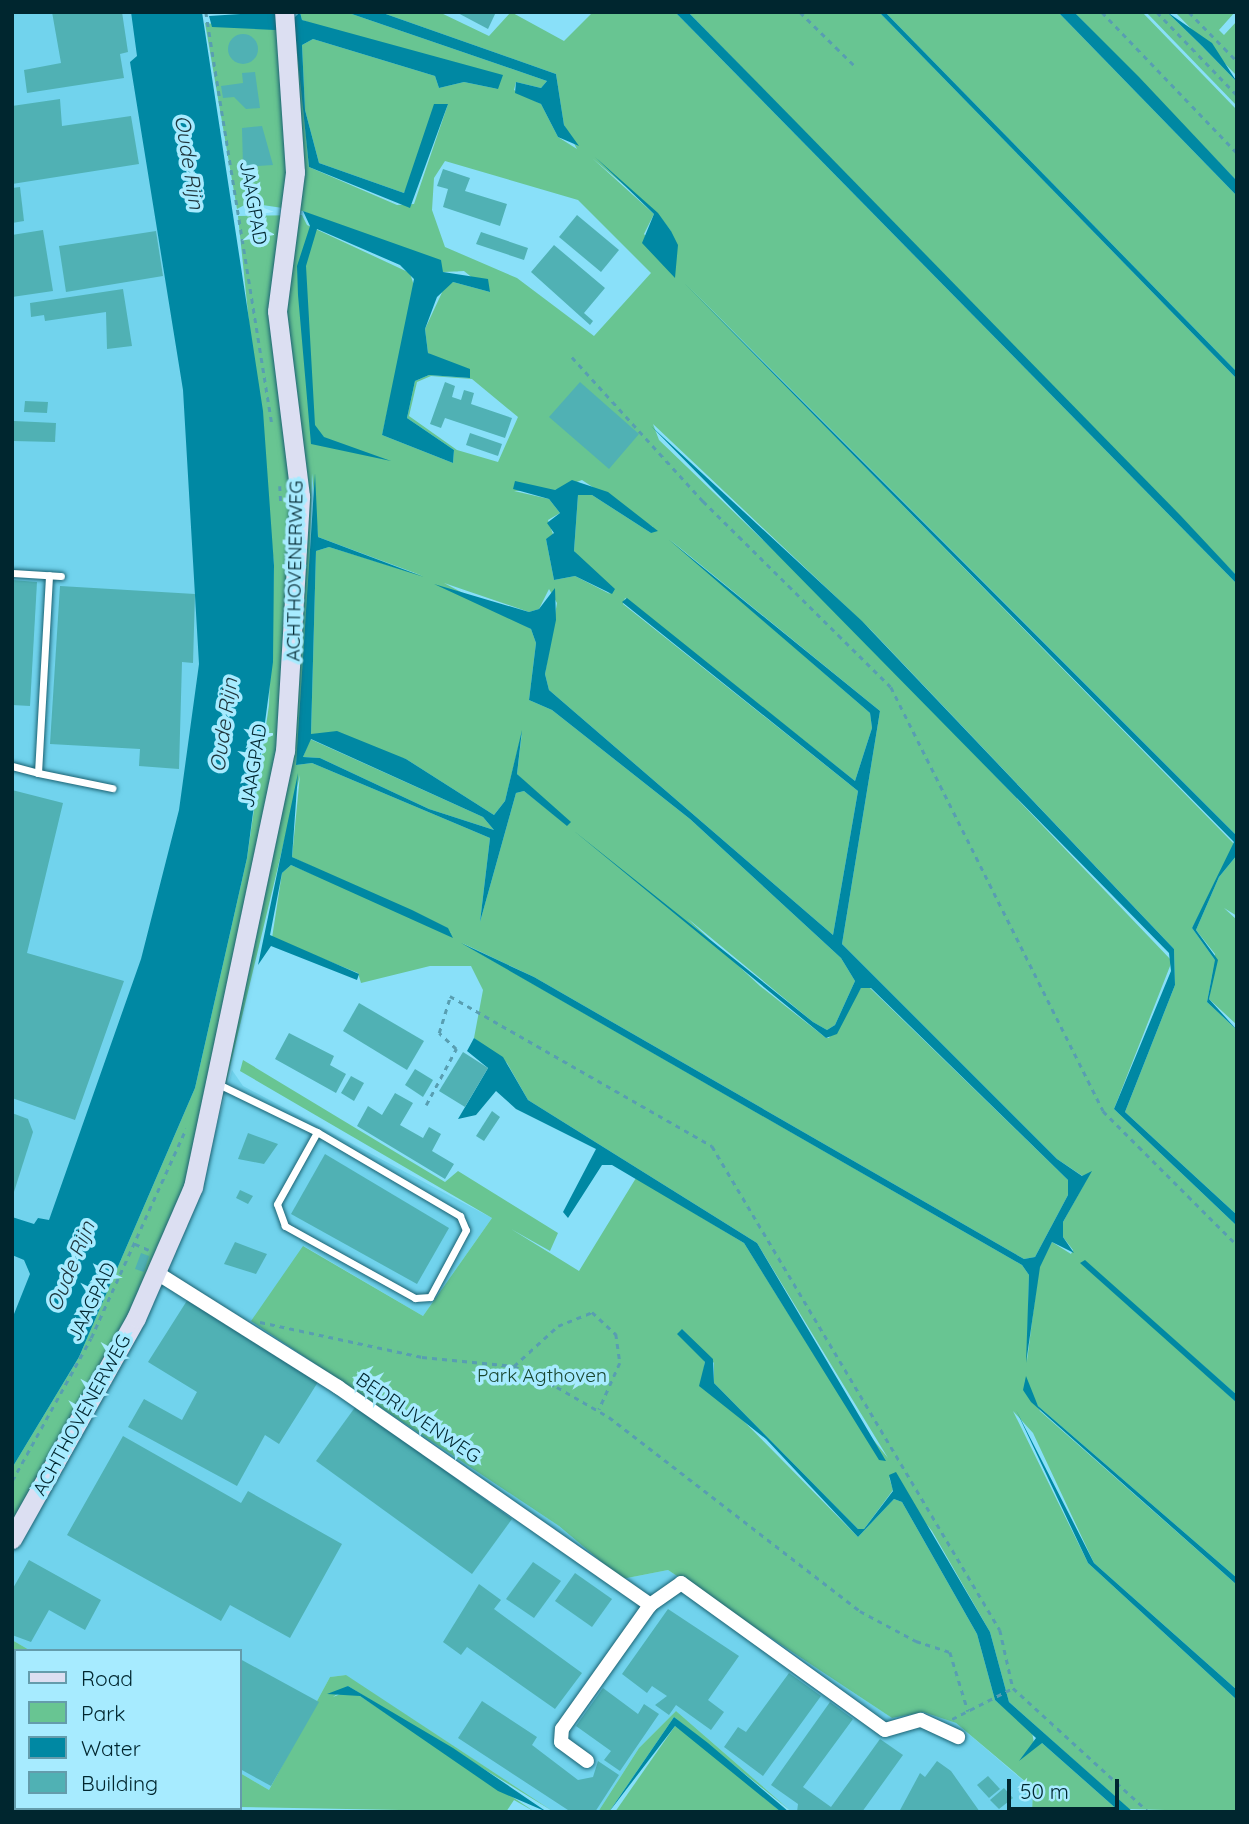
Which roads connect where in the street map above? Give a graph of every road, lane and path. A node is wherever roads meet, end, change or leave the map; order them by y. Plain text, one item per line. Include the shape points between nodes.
1 (206, 12) edge
2 (284, 12) edge
3 (800, 12) edge
4 (1102, 12) edge
5 (1157, 12) edge
6 (1189, 12) edge
7 (1237, 61) edge
8 (854, 65) dead end
9 (1237, 95) edge
10 (1237, 153) edge
11 (572, 357) dead end
12 (273, 430) dead end
13 (279, 476) dead end
14 (282, 514) dead end
15 (12, 573) edge
16 (49, 575) junction
17 (61, 576) dead end
18 (12, 766) edge
19 (38, 773) junction
20 (112, 788) dead end
21 (220, 1085) junction
22 (426, 1105) dead end
23 (190, 1120) dead end
24 (317, 1132) junction
25 (1237, 1245) edge
26 (153, 1282) junction
27 (250, 1331) junction
28 (100, 1342) junction
29 (514, 1366) junction
30 (599, 1411) junction
31 (12, 1481) edge
32 (12, 1518) edge
33 (12, 1539) edge
34 (650, 1605) junction
35 (1013, 1688) junction
36 (968, 1711) junction
37 (943, 1727) junction
38 (958, 1737) dead end
39 (587, 1761) dead end
40 (1149, 1812) edge

1 - 12 path, JAAGPAD via 241,207
2 - 21 street, ACHTHOVENERWEG via 293,212 277,311 300,496 293,663 285,751
3 - 8 path
4 - 10 path
5 - 9 path
6 - 7 path
11 - 25 path via 703,501 891,687 1103,1111
13 - 14 path
15 - 16 lane
16 - 17 lane
16 - 19 lane
18 - 19 lane
19 - 20 lane
21 - 24 lane
21 - 26 street, ACHTHOVENERWEG via 196,1179
22 - 35 path via 456,1049 439,1033 450,996 712,1146 1000,1630
23 - 28 path, JAAGPAD
24 - 24 lane via 460,1216 466,1230 430,1297 415,1298 285,1226 277,1204
26 - 27 street, BEDRIJVENWEG
26 - 28 street, ACHTHOVENERWEG
26 - 33 street, ACHTHOVENERWEG
27 - 29 path via 261,1320 382,1350
27 - 34 street, BEDRIJVENWEG
28 - 31 path, JAAGPAD
28 - 32 street, ACHTHOVENERWEG
29 - 30 path
29 - 30 path via 558,1326 592,1312 615,1334 620,1363
30 - 36 path via 860,1611 916,1642 950,1652
34 - 37 street via 681,1583 885,1730 921,1720
34 - 39 street via 562,1728 561,1742
35 - 36 path
35 - 40 path
36 - 37 path
37 - 38 street

